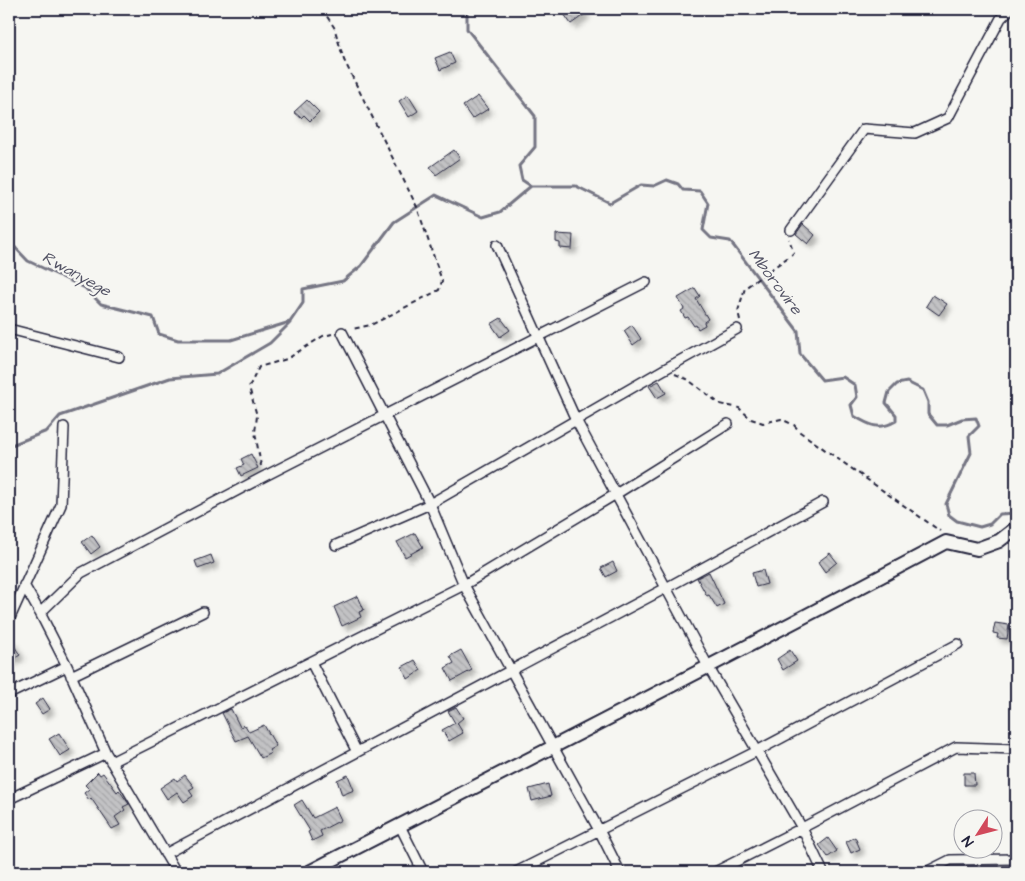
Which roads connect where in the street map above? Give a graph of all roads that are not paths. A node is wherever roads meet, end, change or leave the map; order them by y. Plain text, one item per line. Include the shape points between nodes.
1 (1010, 9) edge
2 (791, 230) road end
3 (497, 245) dead end
4 (646, 282) dead end
5 (9, 328) edge
6 (737, 329) road end
7 (342, 332) road end
8 (538, 336) junction
9 (119, 357) dead end
10 (385, 415) junction
11 (576, 420) junction
12 (728, 424) dead end
13 (64, 427) dead end
14 (616, 494) junction
15 (823, 502) dead end
16 (430, 504) junction
17 (1016, 528) edge
18 (336, 545) dead end
19 (24, 585) junction
20 (464, 585) junction
21 (666, 588) junction
22 (203, 612) dead end
23 (40, 613) junction
24 (9, 620) edge
25 (958, 644) dead end
26 (311, 662) junction
27 (67, 666) junction
28 (709, 668) junction
29 (510, 671) junction
30 (71, 676) junction
31 (9, 694) edge
32 (552, 746) junction
33 (1016, 749) edge
34 (757, 751) junction
35 (357, 752) junction
36 (106, 753) junction
37 (111, 762) junction
38 (9, 799) edge
39 (400, 826) junction
40 (802, 828) junction
41 (599, 830) junction
42 (164, 854) junction
43 (1016, 859) edge
44 (176, 872) edge
45 (309, 872) edge
46 (423, 872) edge
47 (516, 872) edge
48 (620, 872) edge
49 (715, 872) edge
50 (824, 872) edge
51 (926, 872) edge

1 - 2 street via 1001,18 948,118 915,133 864,129
3 - 8 street
4 - 8 street
5 - 9 street
6 - 11 street
7 - 10 street
8 - 10 street
8 - 11 street
10 - 16 street
10 - 23 street via 81,573
11 - 14 street
11 - 16 street
12 - 14 street
13 - 19 street via 61,505
14 - 20 street
14 - 21 street
15 - 21 street
16 - 18 street
16 - 20 street
17 - 28 street via 999,541 977,549 946,542
19 - 23 street
19 - 24 street
20 - 26 street
20 - 29 street
21 - 28 street
21 - 29 street
22 - 30 street
23 - 27 street
25 - 34 street
26 - 35 street
26 - 37 street
27 - 30 street
27 - 31 street
28 - 32 street
28 - 34 street
29 - 32 street
29 - 35 street
30 - 36 street
32 - 39 street
32 - 41 street
33 - 40 street via 956,747
34 - 40 street
34 - 41 street
35 - 42 street
36 - 37 street
36 - 38 street
37 - 42 street
39 - 45 street
39 - 46 street
40 - 49 street
40 - 50 street
41 - 47 street
41 - 48 street
42 - 44 street
43 - 51 street via 950,860

